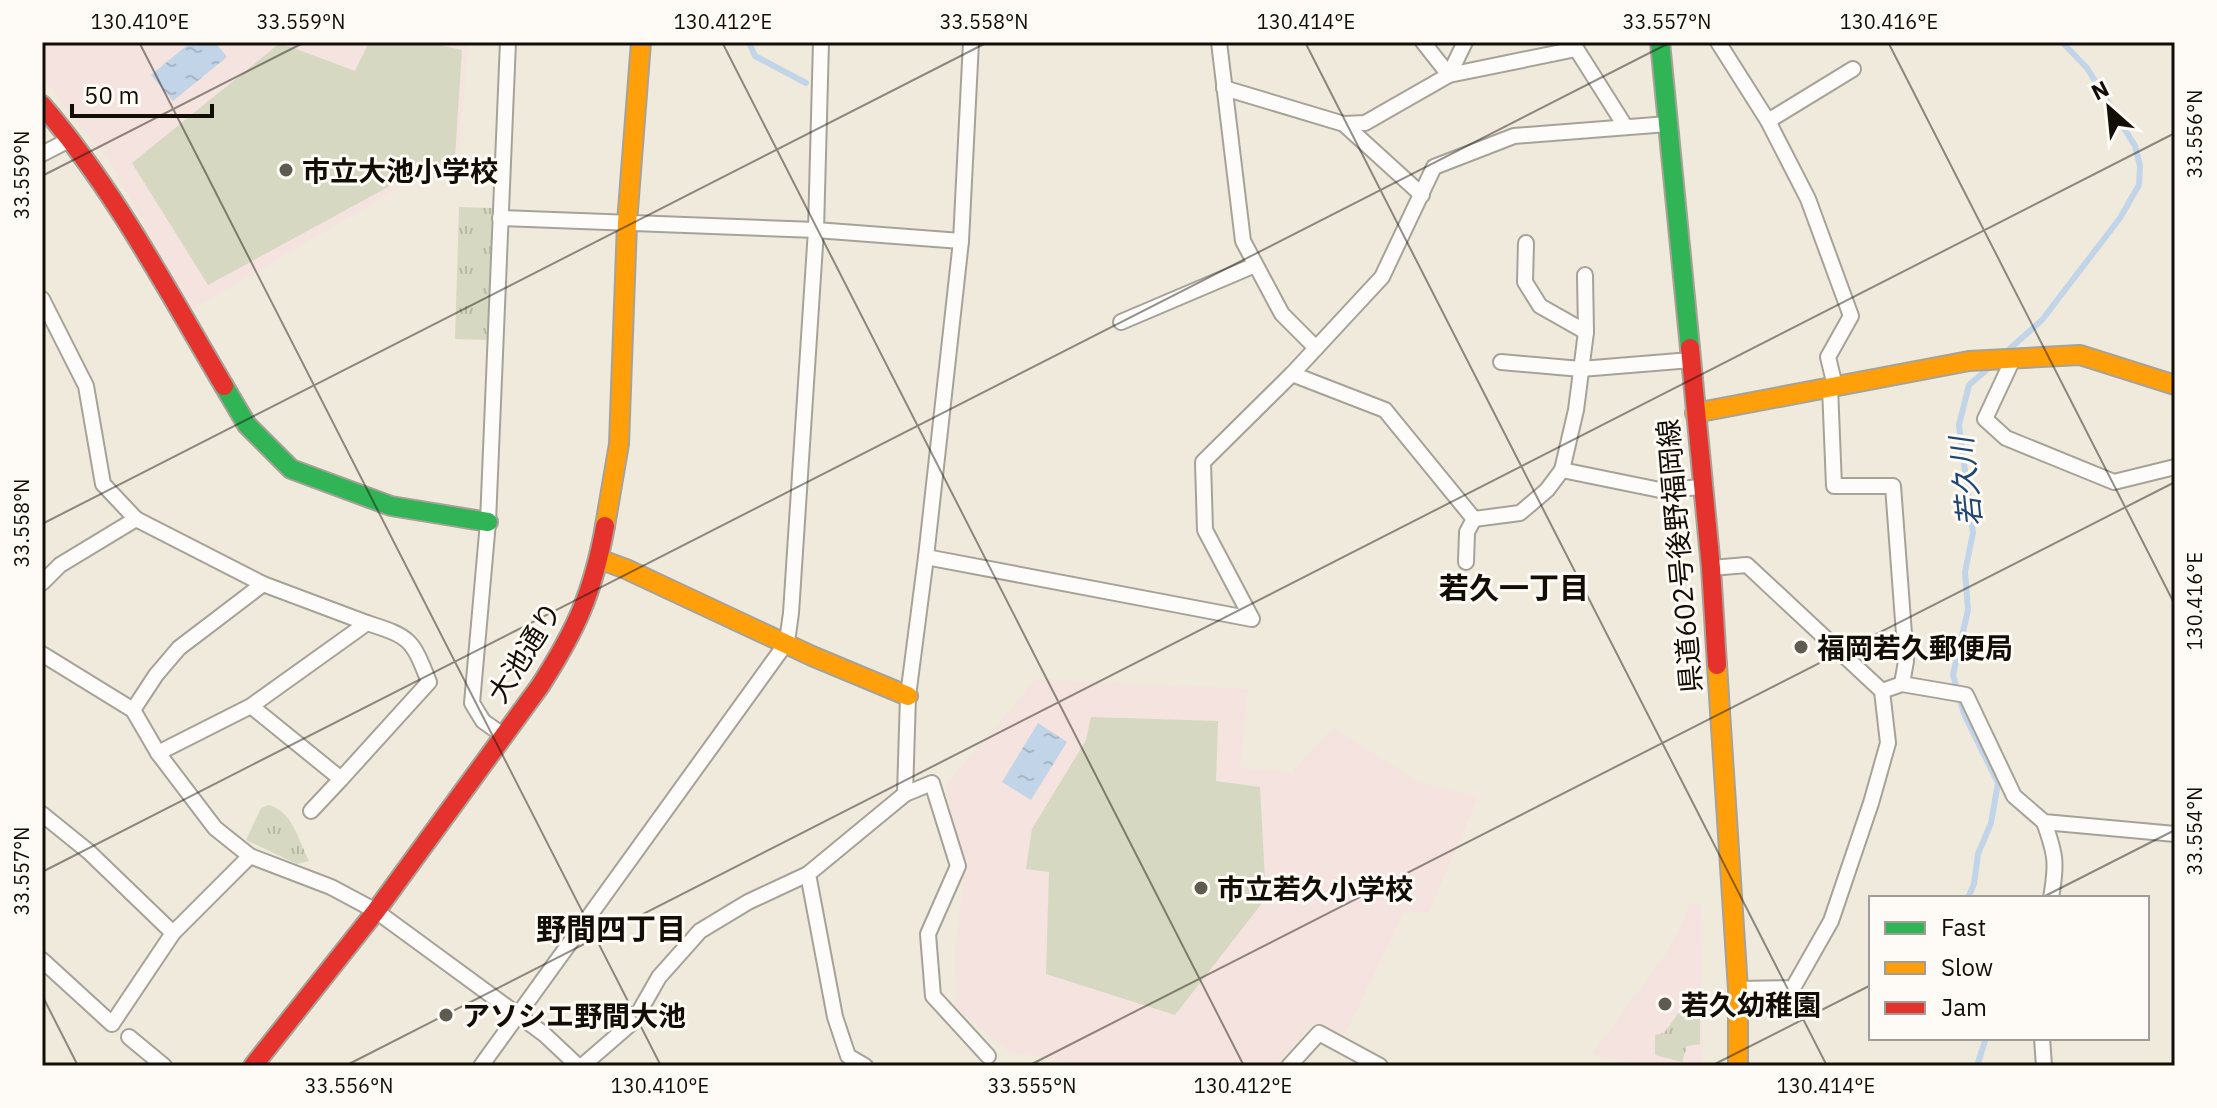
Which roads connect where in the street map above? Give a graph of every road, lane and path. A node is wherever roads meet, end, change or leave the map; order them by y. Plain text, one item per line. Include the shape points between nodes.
1 (508, 42) edge
2 (641, 42) edge
3 (821, 42) edge
4 (971, 42) edge
5 (1219, 42) edge
6 (1423, 42) edge
7 (1465, 42) edge
8 (1660, 42) edge
9 (1718, 42) edge
10 (1574, 46) edge
11 (1853, 69) dead end
12 (1449, 75) junction
13 (1224, 88) junction
14 (42, 105) edge
15 (1768, 121) junction
16 (1344, 124) junction
17 (1668, 124) junction
18 (1625, 126) junction
19 (71, 139) junction
20 (42, 154) edge
21 (1422, 195) junction
22 (500, 218) junction
23 (627, 223) junction
24 (816, 230) junction
25 (961, 241) junction
26 (1526, 243) dead end
27 (1255, 265) junction
28 (1585, 275) dead end
29 (42, 299) edge
30 (1121, 322) dead end
31 (1586, 332) junction
32 (1316, 348) junction
33 (2013, 359) junction
34 (1691, 360) junction
35 (1501, 362) dead end
36 (1581, 369) junction
37 (1292, 374) junction
38 (2172, 379) edge
39 (1832, 387) junction
40 (1695, 413) junction
41 (2175, 467) edge
42 (1562, 470) junction
43 (1703, 487) junction
44 (136, 519) junction
45 (1474, 519) junction
46 (488, 522) junction
47 (926, 557) junction
48 (599, 559) junction
49 (1466, 562) dead end
50 (1711, 568) junction
51 (42, 583) edge
52 (263, 584) junction
53 (367, 623) junction
54 (787, 642) junction
55 (42, 654) edge
56 (1902, 684) junction
57 (1882, 691) junction
58 (908, 696) junction
59 (251, 706) junction
60 (133, 710) junction
61 (504, 736) junction
62 (158, 753) junction
63 (341, 779) junction
64 (905, 794) junction
65 (311, 811) dead end
66 (42, 814) edge
67 (2044, 822) junction
68 (2175, 834) edge
69 (250, 856) junction
70 (808, 874) junction
71 (2051, 896) edge
72 (376, 911) junction
73 (173, 933) junction
74 (42, 960) edge
75 (1738, 989) junction
76 (519, 1016) junction
77 (129, 1037) dead end
78 (2042, 1040) edge
79 (988, 1056) dead end
80 (1378, 1065) edge
81 (164, 1066) edge
82 (253, 1066) edge
83 (481, 1066) edge
84 (580, 1066) edge
85 (865, 1066) edge
86 (1289, 1066) edge
87 (1738, 1066) edge
88 (2044, 1066) edge

1 - 22 street
2 - 23 street, 大池通り
3 - 24 street
4 - 25 street
5 - 13 street
6 - 12 street
7 - 12 street
8 - 17 street, 県道602号後野福岡線
9 - 15 street
10 - 12 street
10 - 18 street
11 - 15 street
12 - 16 street via 1365,123
13 - 16 street
13 - 27 street via 1243,241
14 - 19 street
15 - 39 street via 1808,199 1851,316 1828,357
16 - 21 street
17 - 18 street
17 - 34 street, 県道602号後野福岡線
18 - 21 street via 1514,136 1434,167
19 - 20 street
19 - 46 street via 108,190 247,425 291,469 391,506
21 - 32 street via 1382,277
22 - 23 street
22 - 46 street
23 - 24 street
23 - 48 street, 大池通り via 619,444
24 - 25 street
24 - 54 street
25 - 47 street
26 - 31 street via 1525,282 1540,306
27 - 30 street
27 - 32 street via 1282,314
28 - 31 street
29 - 44 street via 86,386 103,484
31 - 36 street
32 - 37 street
33 - 38 street via 2080,355
33 - 39 street via 1969,361
33 - 41 street via 1985,419 2006,438 2114,482
34 - 36 street
34 - 40 street, 県道602号後野福岡線
35 - 36 street
36 - 42 street
37 - 45 street via 1385,410
37 - 47 street via 1203,462 1205,530 1252,619
39 - 40 street
39 - 56 street via 1834,486 1893,486 1906,661
40 - 43 street, 県道602号後野福岡線
42 - 43 street via 1660,490
42 - 45 street via 1520,513
43 - 50 street, 県道602号後野福岡線
44 - 51 street via 60,565
44 - 52 street
45 - 49 street via 1467,532
46 - 61 street via 472,703 483,721
47 - 58 street
48 - 54 street
48 - 61 street, 大池通り via 585,607 563,650
50 - 57 street via 1747,565
50 - 75 street, 県道602号後野福岡線
52 - 53 street
52 - 60 street via 179,648
53 - 59 street
53 - 63 street via 400,633 415,647 429,682
54 - 58 street
54 - 76 street
55 - 60 street
56 - 57 street
56 - 67 street via 1966,695 2014,796
57 - 75 street via 1888,743 1831,921 1793,988
58 - 64 street
59 - 62 street
59 - 63 street
60 - 62 street
61 - 72 street, 大池通り
62 - 69 street via 215,828
63 - 65 street
64 - 70 street
64 - 79 street via 932,783 958,866 928,934 933,996
66 - 73 street
67 - 68 street
67 - 71 street via 2057,867
69 - 72 street
69 - 73 street
70 - 84 street via 700,931 659,977 634,1021
70 - 85 street via 835,1017 848,1056
72 - 76 street
72 - 82 street, 大池通り
73 - 74 street via 112,1024
75 - 87 street, 県道602号後野福岡線
76 - 83 street
76 - 84 street
77 - 81 street
78 - 88 street
80 - 86 street via 1319,1033

